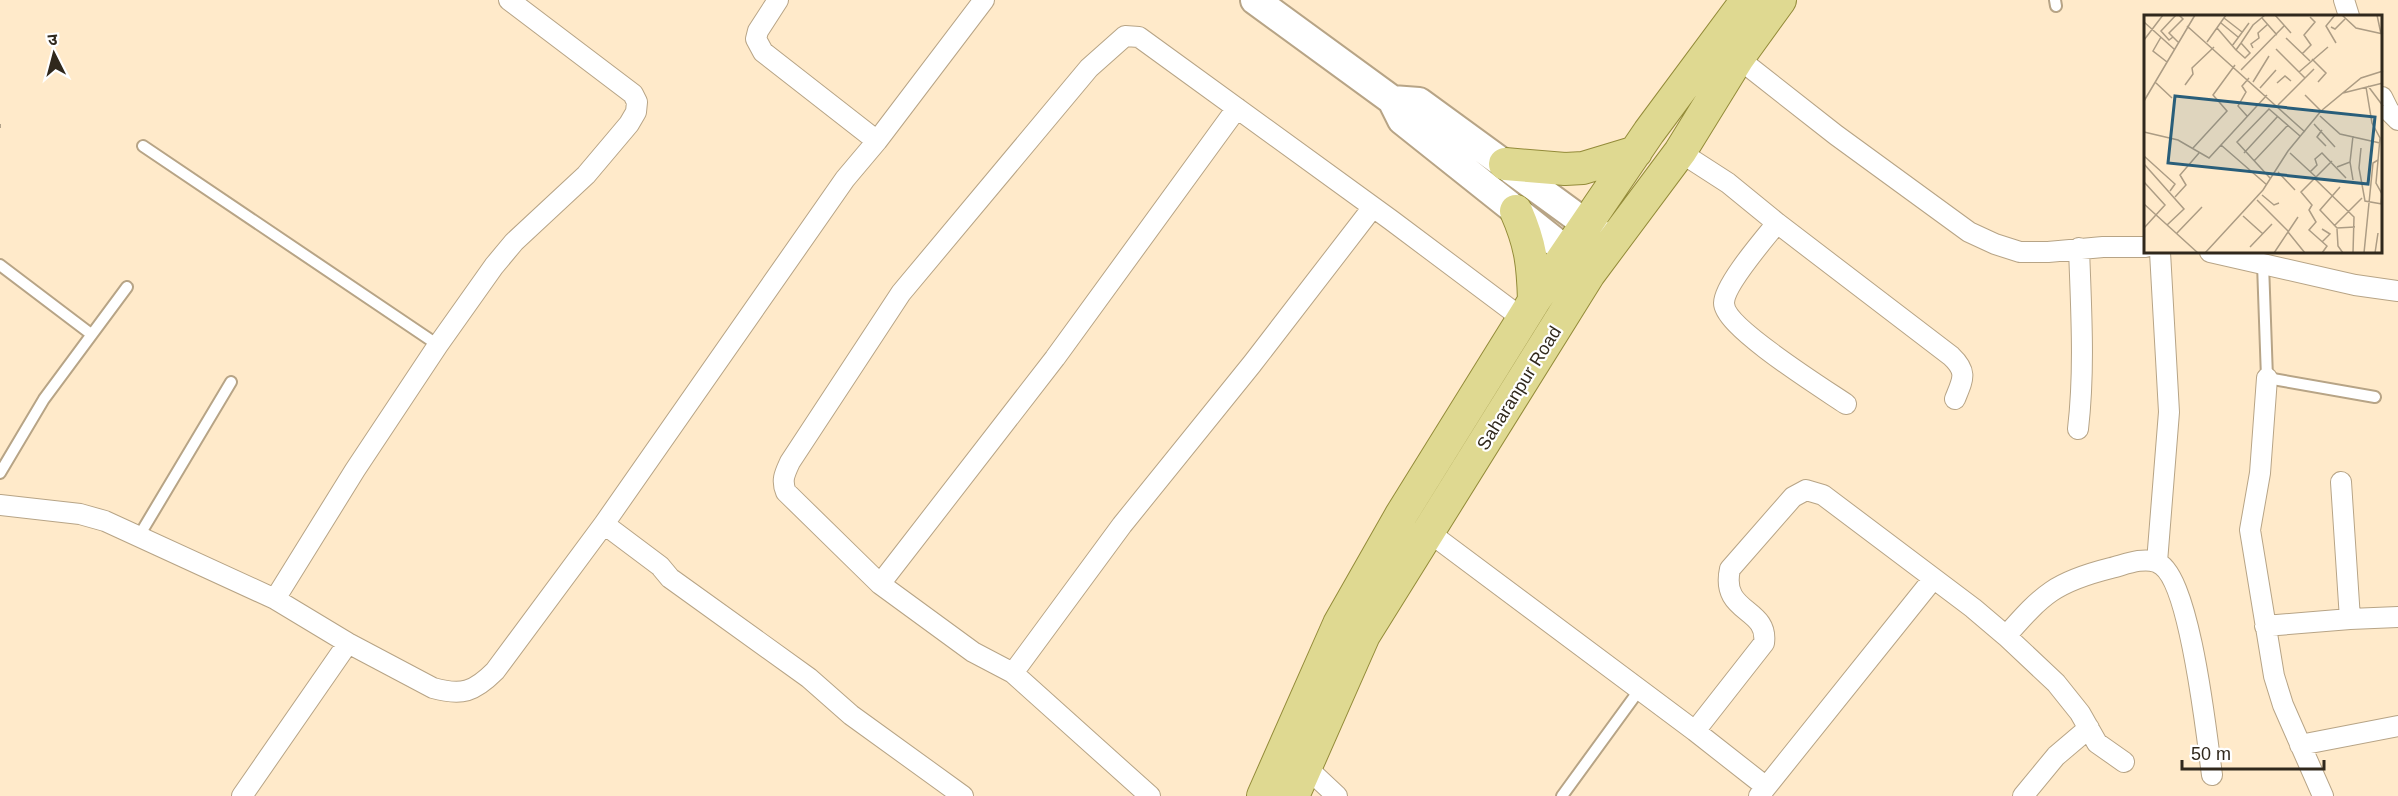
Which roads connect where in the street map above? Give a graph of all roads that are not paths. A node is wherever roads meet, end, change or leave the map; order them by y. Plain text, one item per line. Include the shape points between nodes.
1 (509, 0) edge
2 (778, 0) edge
3 (984, 0) edge
4 (1255, 0) edge
5 (1746, 0) edge
6 (1780, 0) edge
7 (2344, 0) edge
8 (2349, 15) edge
9 (1738, 58) junction
10 (2383, 99) edge
11 (1392, 100) junction
12 (1237, 108) junction
13 (2398, 120) edge
14 (877, 141) junction
15 (143, 146) dead end
16 (1636, 152) junction
17 (1680, 152) junction
18 (1505, 164) junction
19 (1373, 207) junction
20 (1516, 211) junction
21 (1777, 223) junction
22 (1588, 224) junction
23 (1612, 243) junction
24 (2144, 247) edge
25 (2079, 248) junction
26 (2160, 254) edge
27 (2219, 254) edge
28 (1579, 263) junction
29 (2262, 264) junction
30 (0, 265) edge
31 (127, 287) dead end
32 (2398, 291) edge
33 (1529, 310) junction
34 (91, 334) junction
35 (438, 345) junction
36 (2267, 378) junction
37 (231, 382) dead end
38 (2374, 397) dead end
39 (1955, 399) dead end
40 (1846, 404) dead end
41 (2078, 429) dead end
42 (0, 473) edge
43 (2341, 482) dead end
44 (0, 504) edge
45 (604, 524) junction
46 (1430, 532) junction
47 (139, 536) junction
48 (2157, 562) junction
49 (1934, 579) junction
50 (880, 584) junction
51 (275, 599) junction
52 (2398, 617) edge
53 (2350, 618) junction
54 (2265, 626) junction
55 (1351, 629) junction
56 (2006, 636) junction
57 (348, 643) junction
58 (1013, 673) junction
59 (1640, 689) junction
60 (2398, 726) edge
61 (2089, 728) junction
62 (1695, 731) junction
63 (2300, 745) junction
64 (2124, 762) dead end
65 (1306, 767) junction
66 (2212, 775) dead end
67 (1762, 791) edge
68 (242, 796) edge
69 (963, 796) edge
70 (1150, 796) edge
71 (1263, 796) edge
72 (1293, 796) edge
73 (1337, 796) edge
74 (1562, 796) edge
75 (2023, 796) edge
76 (2323, 796) edge

1 - 35 street via 633,94 636,112 586,175 514,242
2 - 14 street via 758,31 756,39 763,52
3 - 14 street
4 - 11 street
5 - 16 main road, Saharanpur Road
6 - 9 main road, Saharanpur Road
7 - 8 street
9 - 17 main road, Saharanpur Road
9 - 25 street via 1969,232 2020,252
10 - 13 street
11 - 18 street via 1419,102
11 - 20 street via 1402,120
12 - 19 street
12 - 50 street via 1055,358
12 - 50 street via 1139,37 1125,36 1089,69 901,293 790,462 783,484 792,500
14 - 45 street via 845,179
15 - 35 lane
16 - 18 main road via 1583,168
16 - 22 main road, Saharanpur Road
17 - 21 street via 1728,183
17 - 23 main road, Saharanpur Road
18 - 22 street
19 - 33 street
19 - 58 street via 1122,525
20 - 28 street
20 - 33 main road via 1528,238 1533,264
21 - 39 street via 1959,364 1963,372
21 - 40 street via 1727,294 1726,312 1741,329
22 - 23 street
22 - 28 main road, Saharanpur Road
23 - 28 main road, Saharanpur Road
24 - 25 street
25 - 41 street via 2082,396
26 - 48 street via 2169,412
27 - 29 street
28 - 33 main road, Saharanpur Road
28 - 46 main road, Saharanpur Road
29 - 32 street
29 - 36 lane
30 - 34 lane
31 - 34 lane
33 - 55 main road, Saharanpur Road via 1401,515
34 - 42 lane via 44,399
35 - 51 street
36 - 38 lane
36 - 54 street via 2260,472 2250,530
37 - 47 lane
43 - 53 street
44 - 47 street via 80,514
45 - 57 street via 480,687 447,692 433,688
45 - 69 street via 670,578
46 - 55 main road, Saharanpur Road
46 - 59 street
47 - 51 street
48 - 56 street via 2111,568 2056,586
48 - 66 street via 2166,570 2194,650
49 - 56 street
49 - 62 street via 1823,495 1806,490 1793,497 1730,569 1732,598 1762,624 1764,643
49 - 67 street
50 - 58 street via 973,652
51 - 57 street
52 - 53 street
53 - 54 street
54 - 63 street via 2283,705
55 - 65 main road, Saharanpur Road
55 - 71 main road, Saharanpur Road
56 - 61 street via 2050,677
57 - 68 street
58 - 70 street
59 - 62 street
59 - 74 lane
60 - 63 street
61 - 64 street via 2104,750
61 - 75 street via 2056,756
62 - 67 street
63 - 76 street
65 - 72 main road, Saharanpur Road
65 - 73 street

